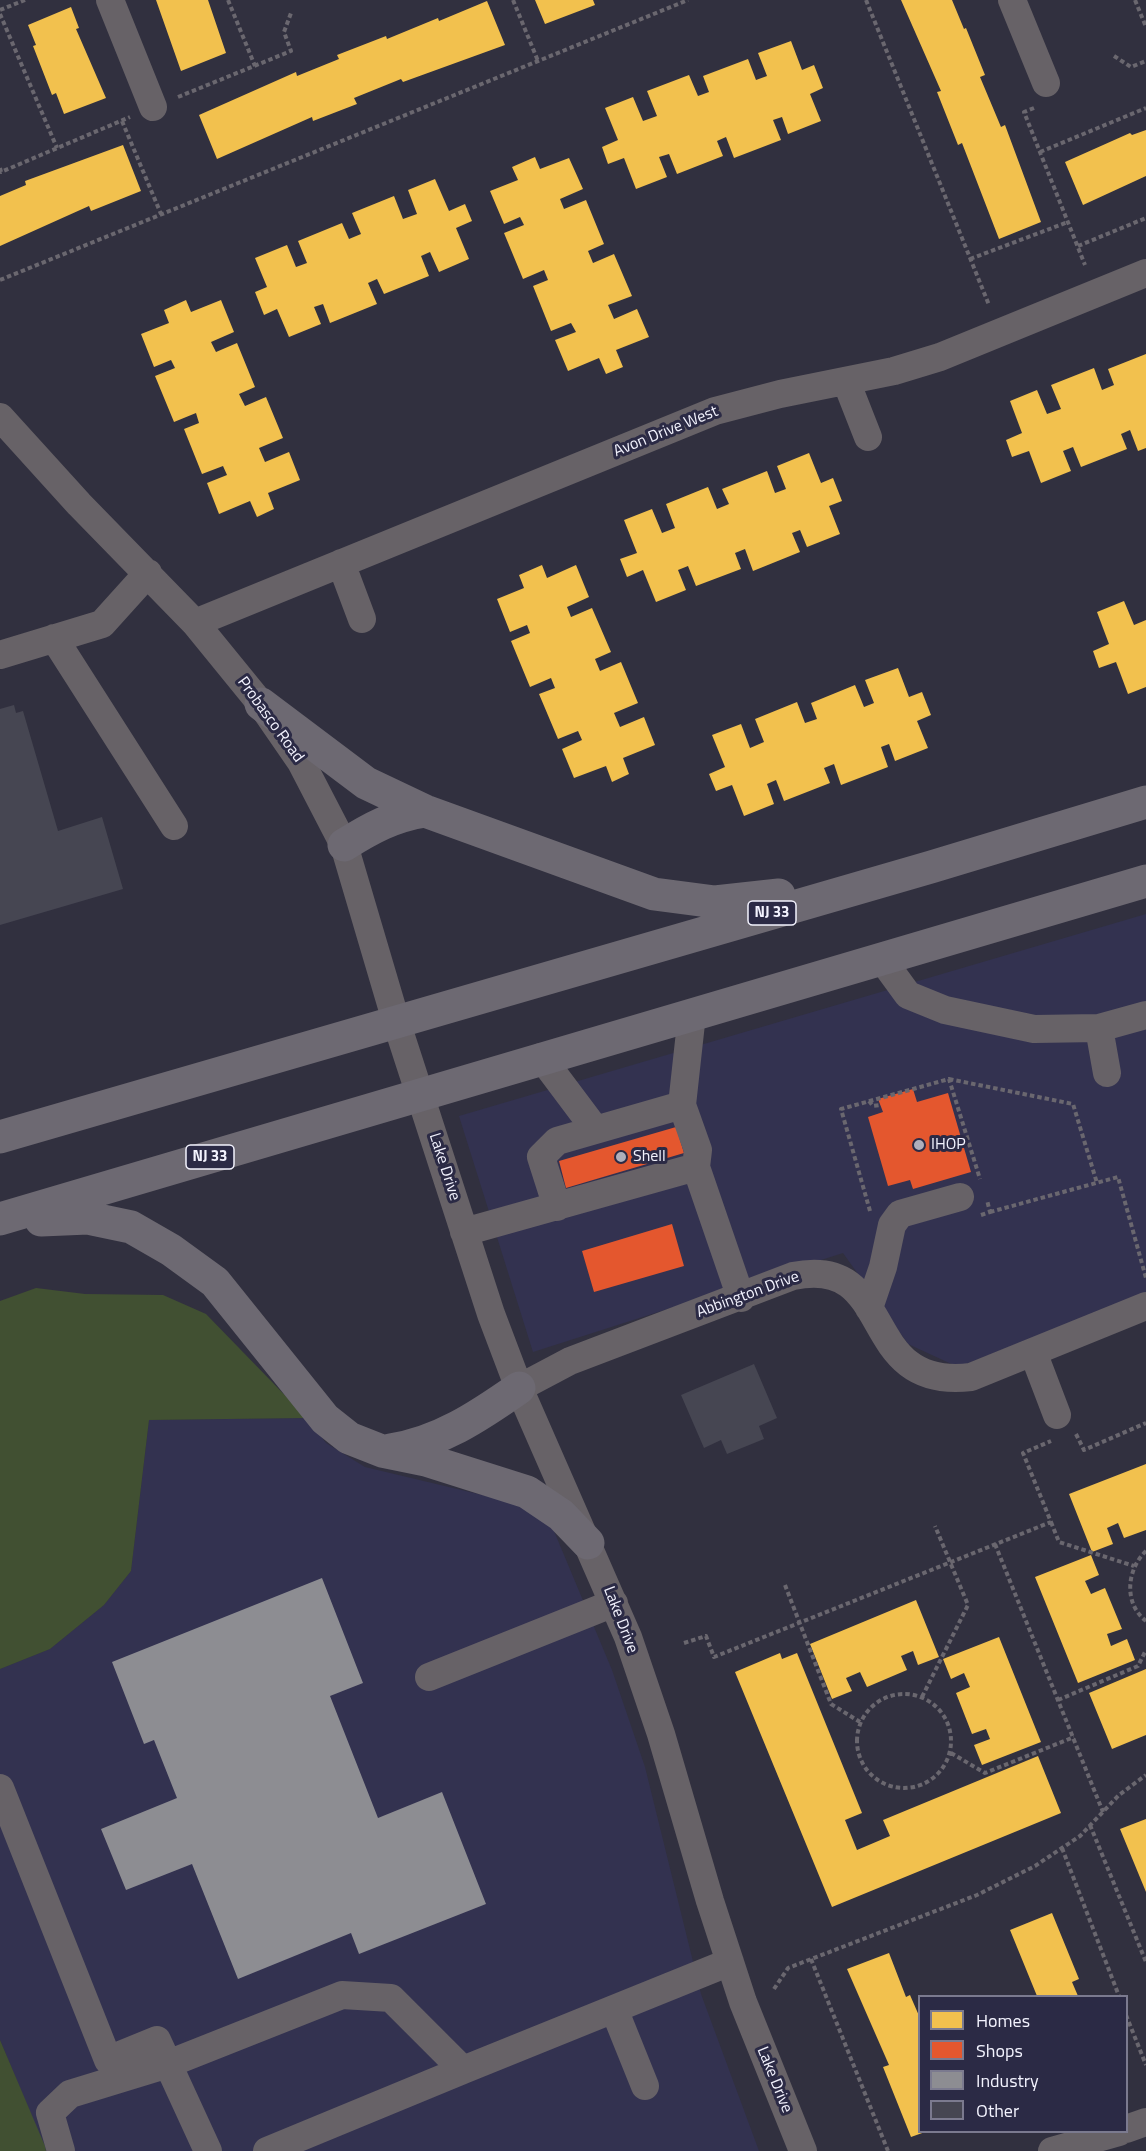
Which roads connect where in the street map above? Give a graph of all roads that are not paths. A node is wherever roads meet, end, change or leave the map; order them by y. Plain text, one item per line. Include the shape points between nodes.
1 (110, 0) edge
2 (1012, 0) edge
3 (1046, 83) road end
4 (153, 107) dead end
5 (1146, 273) edge
6 (846, 381) junction
7 (0, 417) edge
8 (868, 437) dead end
9 (340, 563) junction
10 (148, 573) junction
11 (362, 619) dead end
12 (195, 623) junction
13 (54, 638) junction
14 (0, 655) edge
15 (261, 704) junction
16 (1146, 802) edge
17 (425, 811) junction
18 (174, 826) dead end
19 (344, 845) junction
20 (931, 867) junction
21 (1146, 881) edge
22 (881, 958) junction
23 (692, 1014) junction
24 (1146, 1016) edge
25 (396, 1021) junction
26 (1099, 1028) junction
27 (541, 1058) junction
28 (1107, 1073) dead end
29 (421, 1094) junction
30 (682, 1105) junction
31 (595, 1129) junction
32 (0, 1137) edge
33 (696, 1167) junction
34 (969, 1206) road end
35 (557, 1207) junction
36 (0, 1221) edge
37 (464, 1232) junction
38 (741, 1298) junction
39 (1146, 1306) edge
40 (869, 1308) junction
41 (1033, 1352) junction
42 (519, 1388) junction
43 (1062, 1429) road end
44 (382, 1451) junction
45 (588, 1543) junction
46 (614, 1603) junction
47 (429, 1677) dead end
48 (0, 1788) edge
49 (730, 1962) junction
50 (614, 2009) junction
51 (168, 2064) junction
52 (463, 2070) junction
53 (645, 2086) dead end
54 (1146, 2122) edge
55 (1128, 2128) edge
56 (1115, 2133) edge
57 (283, 2148) edge
58 (60, 2151) edge
59 (208, 2151) edge
60 (803, 2151) edge
61 (1052, 2151) edge

1 - 4 street
2 - 3 street
5 - 6 street, Avon Drive West via 940,357
6 - 8 street
6 - 9 street, Avon Drive West via 715,411
7 - 10 street, Probasco Road
9 - 11 street
9 - 12 street, Avon Drive West
10 - 12 street, Probasco Road
10 - 13 street via 102,624
12 - 15 street, Probasco Road
13 - 14 street
13 - 18 street
15 - 17 highway via 366,783
15 - 19 street, Probasco Road via 301,762
16 - 20 highway, NJ 33
17 - 19 highway via 398,815
17 - 20 highway via 654,894 715,902 768,897
19 - 25 street, Probasco Road
20 - 25 highway, NJ 33
21 - 22 highway, NJ 33
22 - 23 highway, NJ 33
22 - 26 street via 908,995 945,1010 1034,1029
23 - 27 highway, NJ 33
23 - 30 street
24 - 26 street
25 - 29 street, Probasco Road
25 - 32 highway, NJ 33
26 - 28 street
27 - 29 highway, NJ 33
27 - 31 street
29 - 36 highway, NJ 33
29 - 37 street, Lake Drive
30 - 31 street
30 - 33 street via 698,1150
31 - 35 street via 557,1141 541,1157
33 - 35 street
33 - 38 street
34 - 40 street via 900,1214 892,1225
35 - 37 street
36 - 44 highway via 88,1218 131,1227 171,1250 215,1282 325,1419 349,1438
37 - 42 street, Lake Drive
38 - 40 street, Abbington Drive via 794,1276 828,1274 848,1282
38 - 42 street, Abbington Drive via 570,1361
39 - 41 street, Abbington Drive
40 - 41 street, Abbington Drive via 891,1347 908,1365 928,1376 951,1380 971,1377
41 - 43 street
42 - 44 highway via 454,1429 413,1446
42 - 45 street, Lake Drive
44 - 45 highway via 426,1460 526,1492 561,1515
45 - 46 street, Lake Drive
46 - 47 street
46 - 49 street, Lake Drive via 661,1734
48 - 51 street via 108,2060 156,2040
49 - 50 street
49 - 60 street, Lake Drive
50 - 52 street
50 - 53 street
51 - 52 street via 342,1995 391,1998
51 - 58 street via 70,2094 50,2113
51 - 59 street
52 - 57 street
54 - 55 street
56 - 61 street

